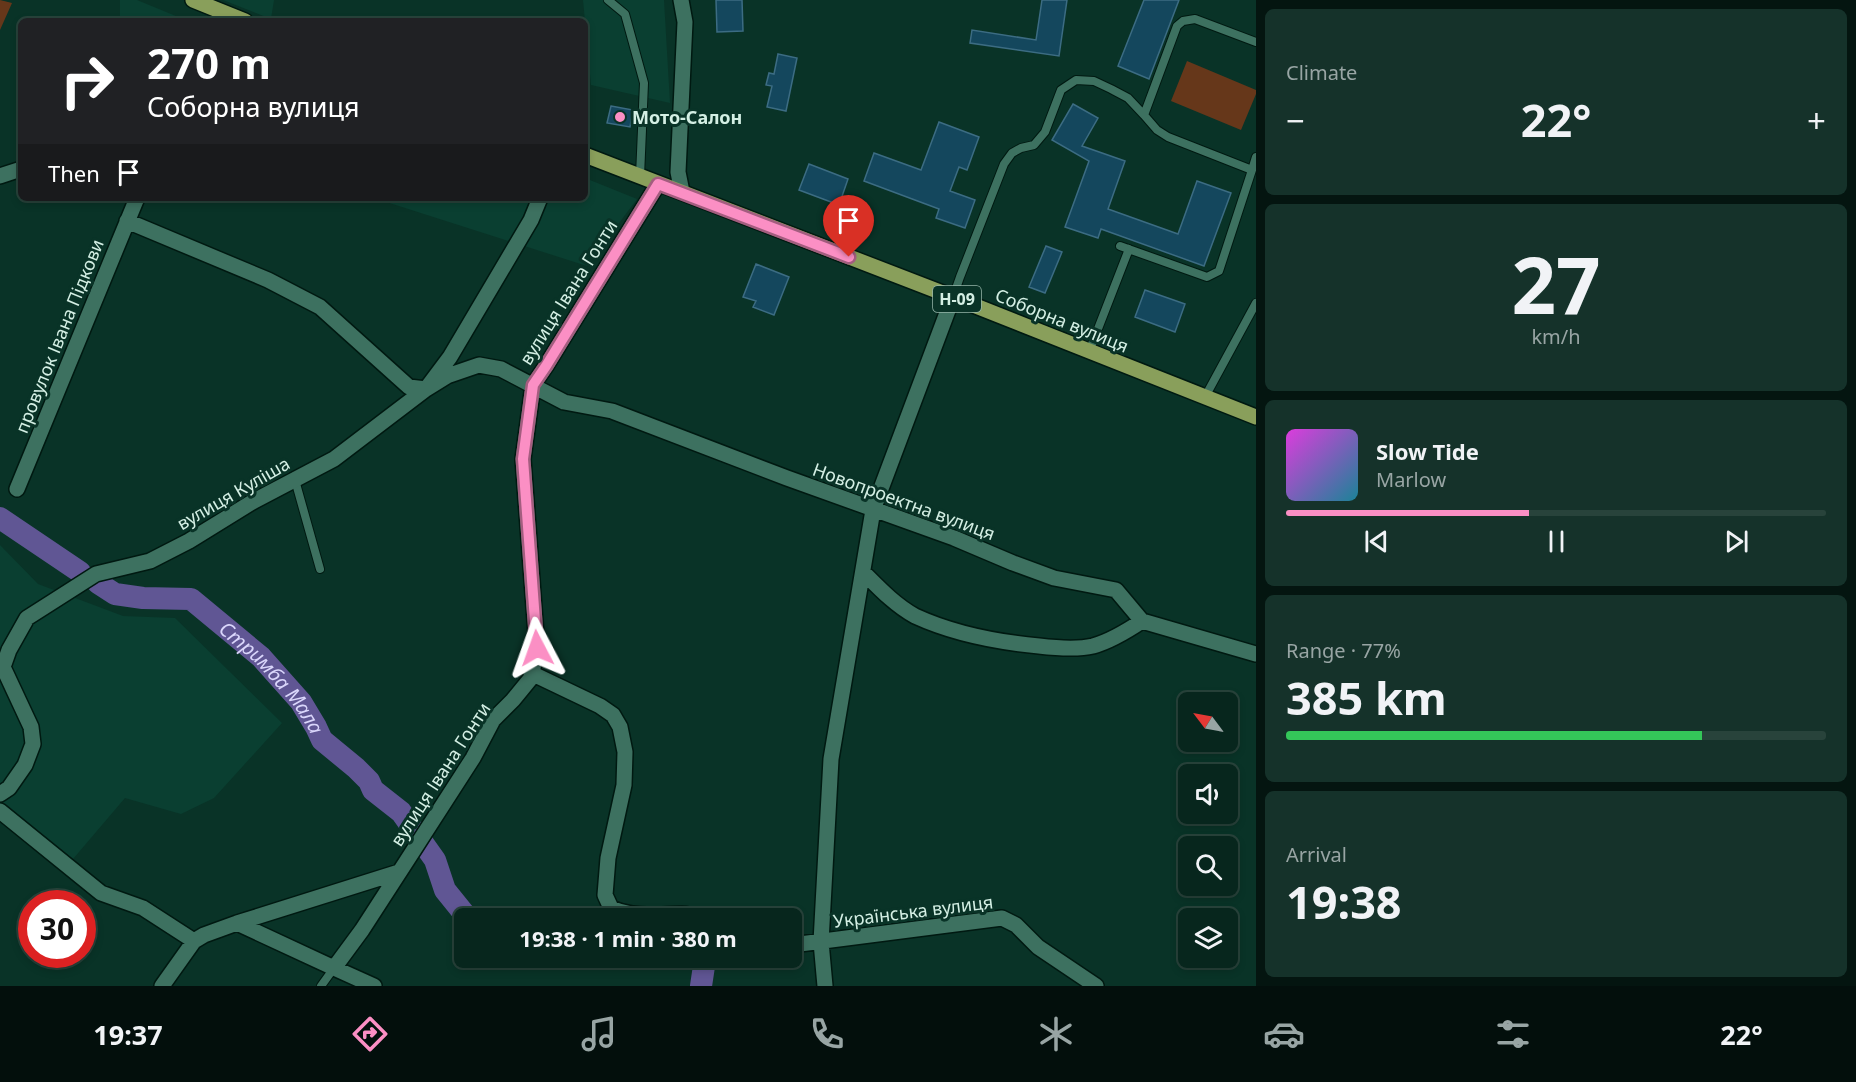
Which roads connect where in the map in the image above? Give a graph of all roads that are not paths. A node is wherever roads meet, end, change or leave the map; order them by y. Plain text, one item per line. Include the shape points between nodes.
1 (193, 0) edge
2 (608, 0) edge
3 (681, 0) edge
4 (238, 18) edge
5 (1256, 42) edge
6 (1144, 115) junction
7 (588, 156) edge
8 (1256, 158) edge
9 (1252, 170) junction
10 (18, 171) edge
11 (0, 176) edge
12 (640, 176) junction
13 (658, 184) junction
14 (682, 192) junction
15 (135, 201) edge
16 (539, 201) edge
17 (127, 221) junction
18 (1120, 246) dead end
19 (1128, 249) junction
20 (953, 297) junction
21 (1256, 303) edge
22 (1089, 351) junction
23 (533, 385) junction
24 (426, 389) junction
25 (1205, 398) junction
26 (1256, 417) edge
27 (295, 480) junction
28 (17, 489) dead end
29 (873, 510) junction
30 (320, 570) dead end
31 (863, 572) junction
32 (1142, 621) junction
33 (1256, 654) edge
34 (531, 673) junction
35 (0, 794) edge
36 (0, 811) edge
37 (403, 867) junction
38 (611, 908) edge
39 (237, 923) junction
40 (194, 941) junction
41 (821, 942) junction
42 (802, 944) edge
43 (334, 968) junction
44 (162, 986) edge
45 (321, 986) edge
46 (374, 986) edge
47 (825, 986) edge
48 (1096, 986) edge

1 - 4 main road
2 - 12 lane via 625,14 644,82
3 - 14 street via 685,22 678,171
5 - 6 lane via 1195,19 1183,21 1177,26
6 - 9 lane via 1168,137
6 - 20 lane via 1128,98 1094,81 1076,80 1061,90 1045,132 1034,145 1012,153 1004,164
7 - 12 main road, Соборна вулиця / Н-09
8 - 9 lane
9 - 19 lane via 1219,271 1207,277
10 - 11 street
12 - 13 main road, Соборна вулиця / Н-09
13 - 14 main road, Соборна вулиця / Н-09
13 - 23 street, вулиця Івана Гонти
14 - 20 main road, Соборна вулиця / Н-09
15 - 17 street, провулок Івана Підкови
16 - 24 street, вулиця Куліша via 455,347
17 - 24 street via 268,280 320,308 409,387
17 - 28 street, провулок Івана Підкови
18 - 19 lane
19 - 22 lane
20 - 22 main road, Соборна вулиця / Н-09
20 - 29 street
21 - 25 lane
22 - 25 main road, Соборна вулиця / Н-09
23 - 24 street, Новопроектна вулиця via 501,369 479,365 447,376
23 - 29 street, Новопроектна вулиця via 564,402 612,411
23 - 34 street, вулиця Івана Гонти via 523,459 537,648
24 - 27 street, вулиця Куліша via 334,459
25 - 26 main road, Соборна вулиця / Н-09
27 - 30 lane
27 - 35 street, вулиця Куліша via 150,561 96,574 27,618 3,667 31,727 33,744 25,765
29 - 31 street
29 - 32 street, Новопроектна вулиця via 1054,578 1116,590
31 - 32 street via 914,615 1006,643 1061,649 1092,646 1121,635
31 - 41 street via 831,759
32 - 33 street
34 - 37 street, вулиця Івана Гонти via 531,678 493,720
34 - 38 street via 600,706 613,715 620,727 625,752 624,785 608,858 605,895
36 - 40 street via 101,893 143,908
37 - 39 street
37 - 43 street, вулиця Івана Гонти
39 - 40 street
39 - 43 street
40 - 44 street
41 - 42 street, Українська вулиця
41 - 47 street
41 - 48 street, Українська вулиця via 1002,918
43 - 45 lane
43 - 46 street

